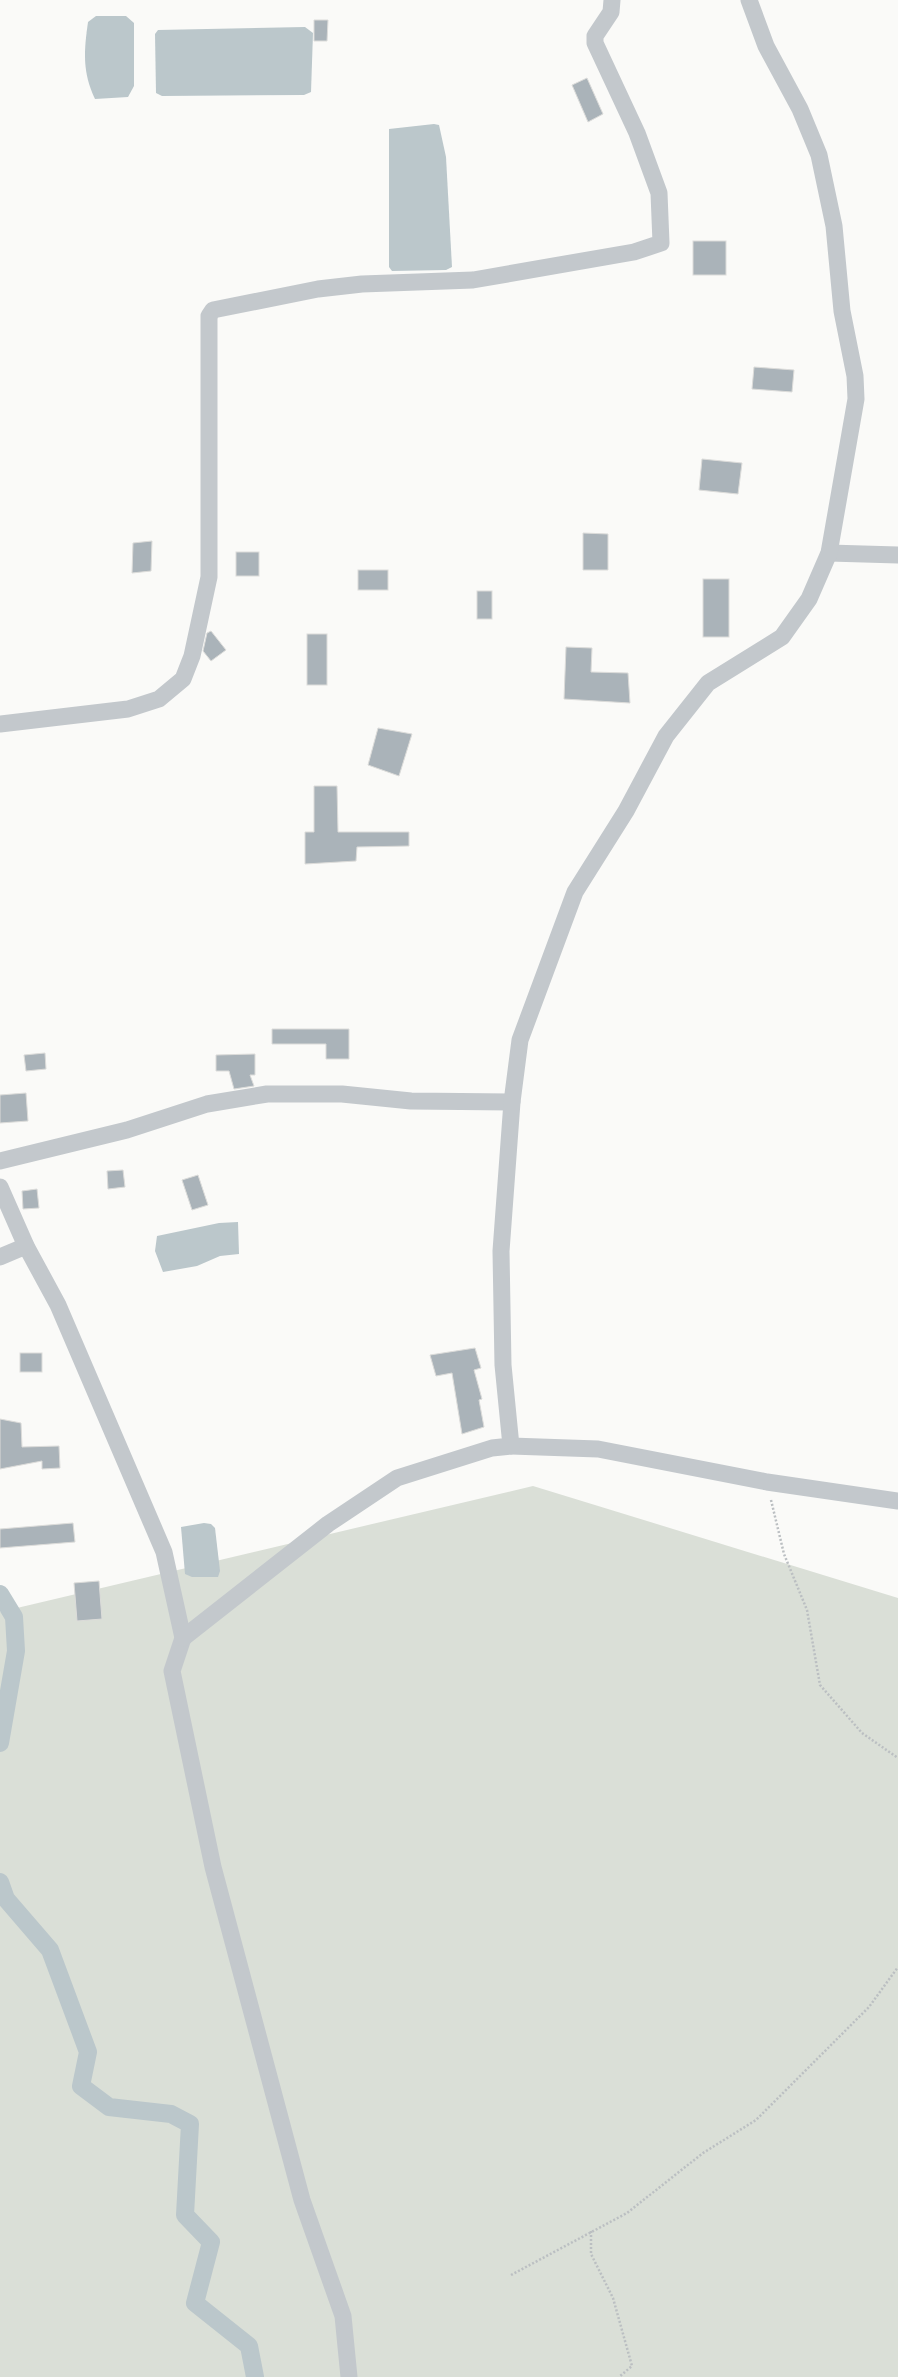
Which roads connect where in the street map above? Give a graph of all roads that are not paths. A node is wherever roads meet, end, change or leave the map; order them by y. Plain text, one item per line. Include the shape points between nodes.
1 (612, 0) edge
2 (749, 0) edge
3 (829, 553) junction
4 (898, 555) edge
5 (0, 724) edge
6 (512, 1102) junction
7 (0, 1161) edge
8 (0, 1187) edge
9 (26, 1246) junction
10 (0, 1256) edge
11 (511, 1446) junction
12 (898, 1501) edge
13 (183, 1638) junction
14 (350, 2377) edge

1 - 5 street via 611,12 595,36 595,43 637,133 659,193 661,243 634,252 474,280 362,284 318,289 213,310 208,316 209,577 192,656 183,679 159,699 128,709
2 - 3 street via 766,46 800,109 819,155 834,226 842,311 854,369 856,399
3 - 4 street
3 - 6 street via 809,600 782,637 708,683 666,736 626,811 575,892 520,1040
6 - 7 street via 411,1101 342,1094 267,1094 207,1104 127,1130
6 - 11 street via 501,1251 502,1366
8 - 9 street
9 - 10 street
9 - 13 street via 58,1306 164,1552
11 - 12 street via 598,1449 767,1482
11 - 13 street via 492,1448 397,1478 328,1524
13 - 14 street via 172,1671 213,1867 302,2200 343,2316

